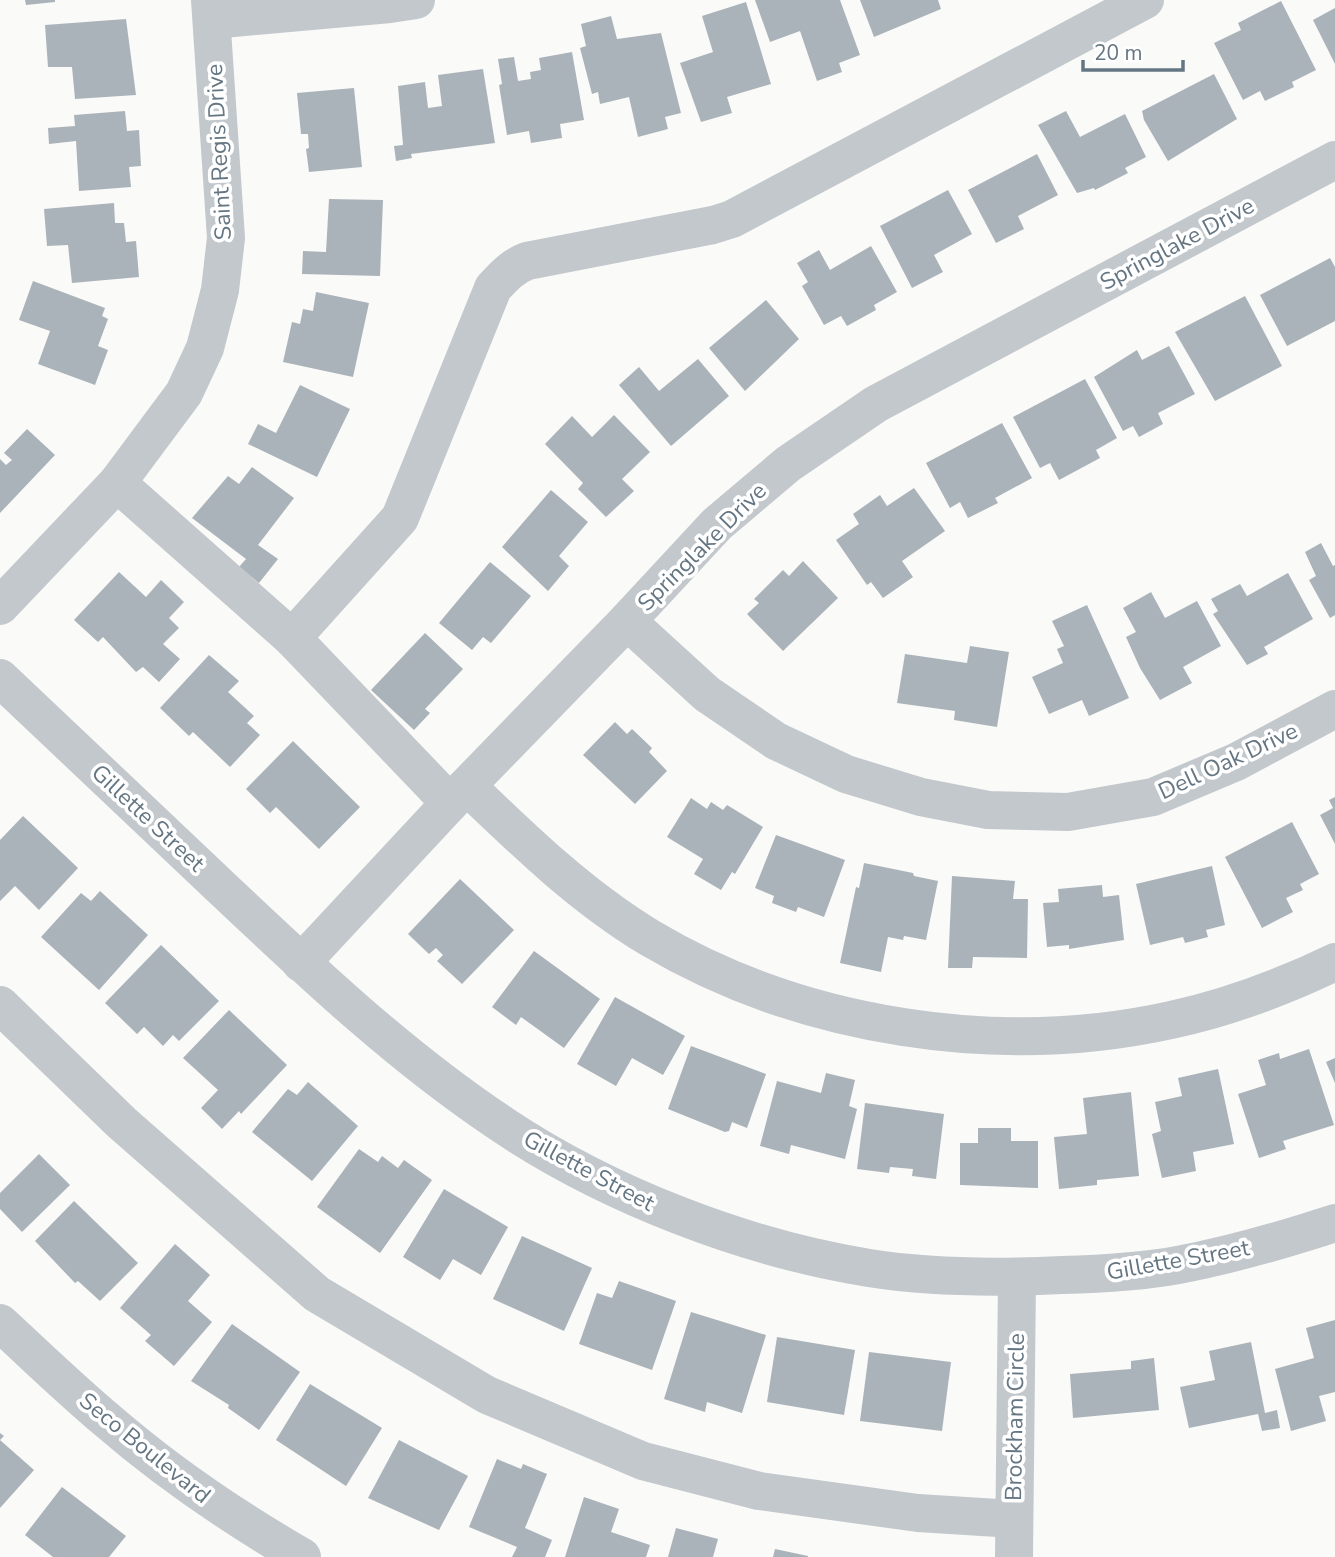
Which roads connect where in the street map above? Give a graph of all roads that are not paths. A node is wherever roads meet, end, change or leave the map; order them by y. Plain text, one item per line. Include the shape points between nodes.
1 (416, 0) edge
2 (1146, 0) edge
3 (211, 10) edge
4 (1335, 160) edge
5 (117, 483) junction
6 (0, 606) edge
7 (627, 621) junction
8 (292, 638) junction
9 (0, 678) edge
10 (1335, 709) edge
11 (459, 795) junction
12 (1335, 962) edge
13 (301, 963) junction
14 (0, 1005) edge
15 (1335, 1223) edge
16 (1017, 1277) junction
17 (0, 1323) edge
18 (1014, 1519) junction
19 (302, 1557) edge
20 (1014, 1557) edge

1 - 3 street
2 - 8 street via 732,219 514,266 493,288 400,518
3 - 5 street, Saint Regis Drive via 226,237 220,290 205,348 184,393
4 - 7 street, Springlake Drive via 876,404 788,464 717,524
5 - 6 street, Saint Regis Drive
5 - 8 street
7 - 10 street, Dell Oak Drive via 707,694 776,741 845,774 921,797 988,810 1068,812 1153,797 1236,762
7 - 11 street, Springlake Drive
8 - 11 street
9 - 13 street, Gillette Street
11 - 12 street via 597,902 650,938 715,973 788,999 924,1032 1065,1035 1118,1030 1212,1010
11 - 13 street, Springlake Drive
13 - 16 street, Gillette Street via 422,1066 504,1126 582,1172 665,1210 808,1255 870,1268
14 - 18 street via 122,1123 317,1294 487,1395 643,1461 759,1491 918,1513
15 - 16 street, Gillette Street via 1175,1266
16 - 18 street, Brockham Circle
17 - 19 street, Seco Boulevard via 108,1421 184,1482
18 - 20 street, Brockham Circle

